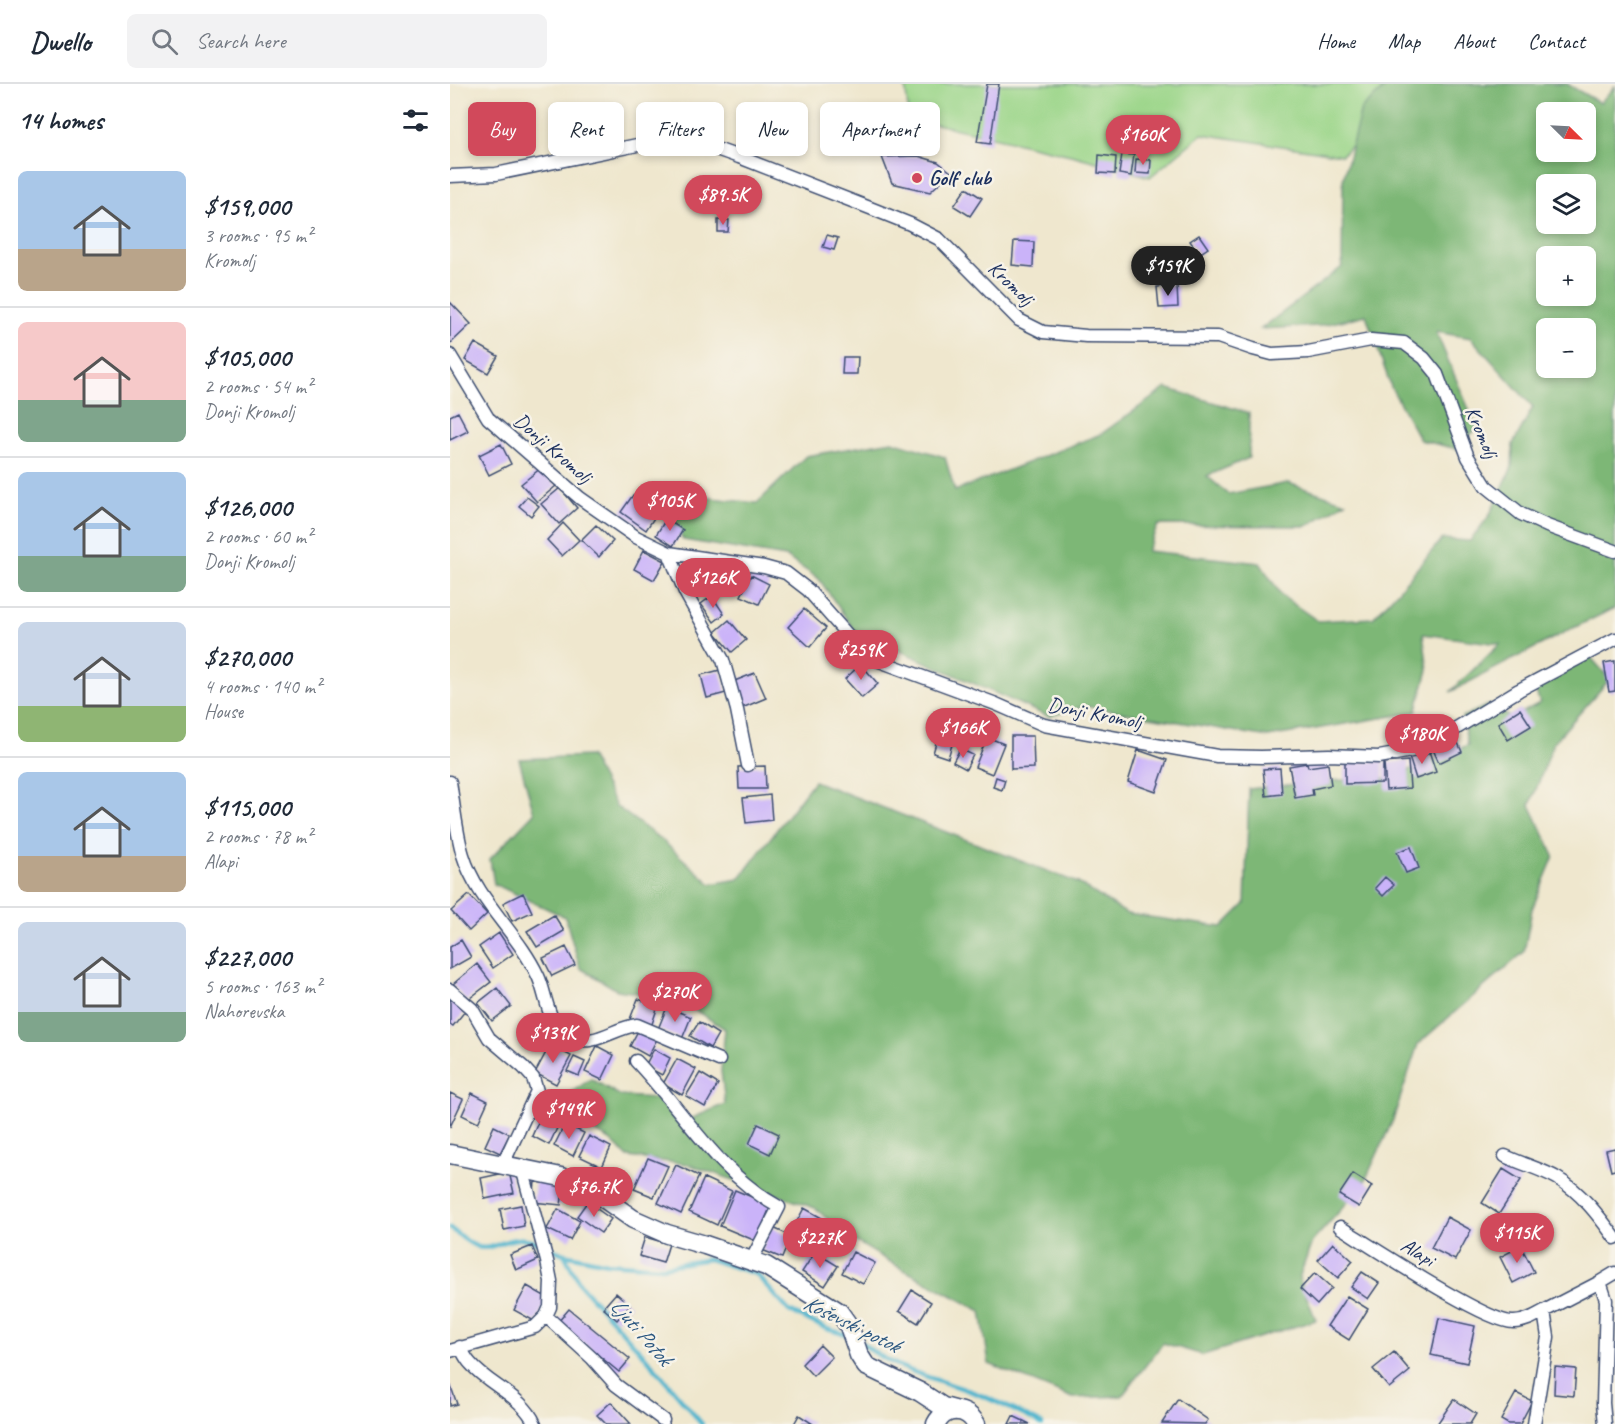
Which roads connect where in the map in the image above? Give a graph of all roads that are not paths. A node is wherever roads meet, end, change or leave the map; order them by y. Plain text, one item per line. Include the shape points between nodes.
1 (450, 176) edge
2 (450, 356) edge
3 (1615, 551) edge
4 (669, 553) junction
5 (1615, 639) edge
6 (748, 765) dead end
7 (450, 782) edge
8 (450, 990) edge
9 (719, 1060) dead end
10 (636, 1061) dead end
11 (450, 1154) edge
12 (1505, 1156) dead end
13 (502, 1166) junction
14 (522, 1168) junction
15 (1340, 1227) dead end
16 (1615, 1238) edge
17 (751, 1261) junction
18 (1615, 1273) edge
19 (1600, 1282) junction
20 (1544, 1311) junction
21 (546, 1316) junction
22 (455, 1349) edge
23 (933, 1402) junction
24 (958, 1411) junction
25 (663, 1420) dead end
26 (536, 1424) edge
27 (936, 1424) edge
28 (976, 1424) edge
29 (1534, 1424) edge
30 (1605, 1424) edge

1 - 3 street, Kromolj via 496,174 652,142 705,145 910,224 939,239 1019,320 1043,332 1218,337 1272,354 1308,352 1371,340 1404,343 1437,374 1468,457 1486,486 1521,514
2 - 4 street, Donji Kromolj via 488,418 580,498 636,537
4 - 5 street, Donji Kromolj via 786,573 808,591 866,656 1044,725 1217,756 1379,757 1422,749 1519,690
4 - 6 street via 685,592 723,660
7 - 9 street via 463,855 475,883 539,976 555,1026 580,1041 592,1041 637,1025
8 - 13 street via 472,1009 489,1038 533,1078 537,1091
10 - 17 street via 738,1179 778,1207
11 - 13 street
12 - 16 street via 1569,1186
13 - 14 street
14 - 17 street via 561,1177 667,1234
14 - 21 street via 547,1261 552,1294
15 - 20 street, Alapi via 1496,1319 1513,1323
17 - 23 street via 766,1266 839,1312 866,1366
18 - 19 street, Alapi
19 - 20 street, Alapi
19 - 30 street via 1606,1300
20 - 29 street via 1548,1337
21 - 22 street via 535,1327
21 - 25 street via 616,1385
22 - 26 street via 512,1396
23 - 24 street
23 - 27 street
24 - 27 street via 947,1413
24 - 28 street via 969,1414

